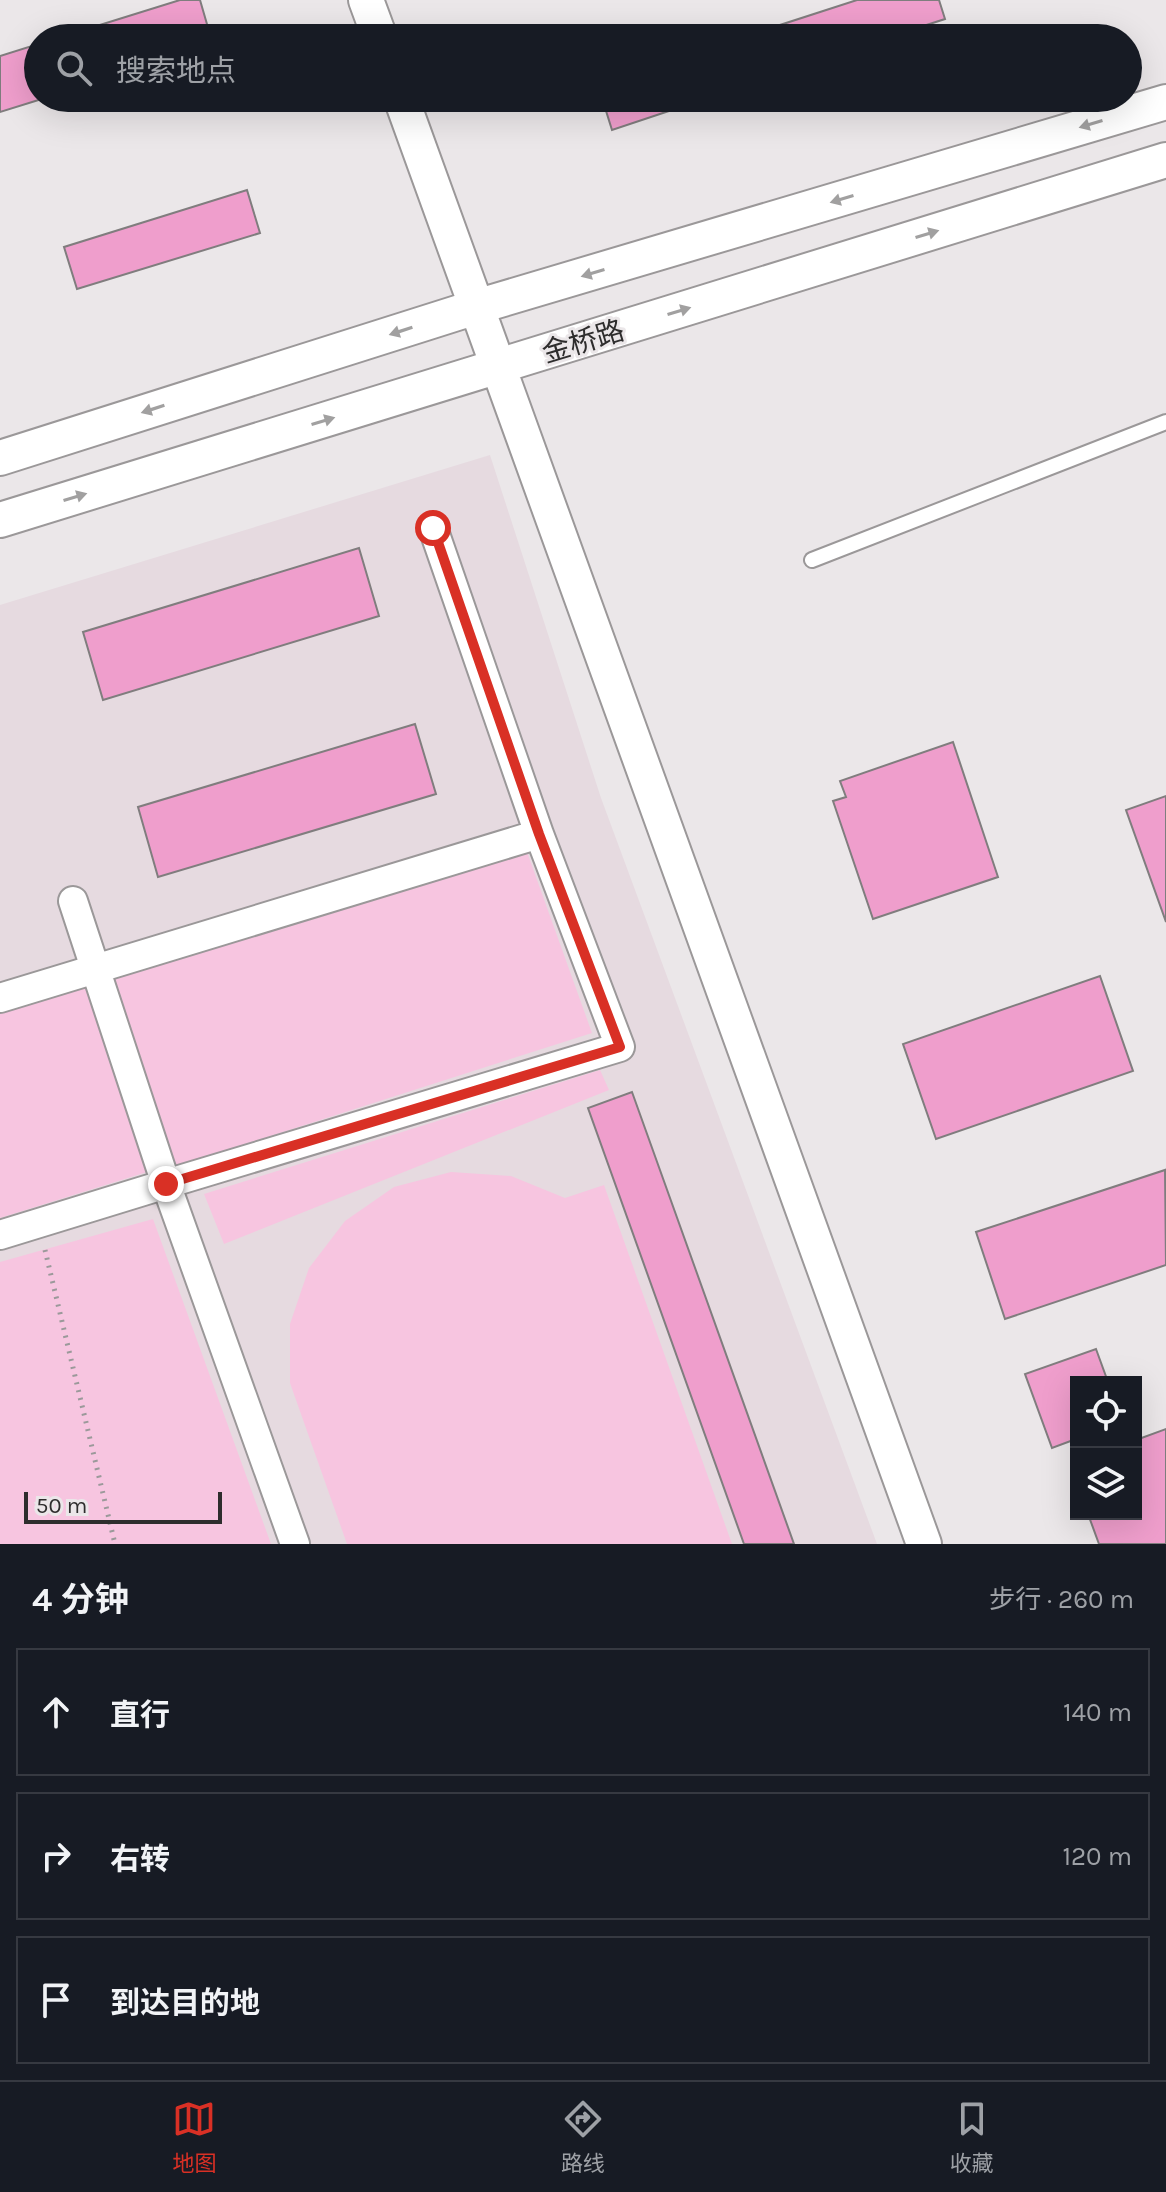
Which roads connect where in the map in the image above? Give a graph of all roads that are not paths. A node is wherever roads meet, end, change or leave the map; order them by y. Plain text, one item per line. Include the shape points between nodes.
1 (366, 0) edge
2 (375, 24) edge
3 (1166, 102) edge
4 (1142, 109) edge
5 (406, 112) edge
6 (1132, 112) edge
7 (1166, 160) edge
8 (476, 307) junction
9 (498, 368) junction
10 (1166, 422) edge
11 (0, 458) edge
12 (0, 520) edge
13 (433, 528) dead end
14 (812, 560) dead end
15 (539, 834) junction
16 (73, 901) dead end
17 (0, 998) edge
18 (166, 1184) junction
19 (0, 1235) edge
20 (295, 1544) edge
21 (924, 1544) edge

1 - 2 street
3 -> 4 street
5 - 8 street
6 -> 8 street
9 -> 7 street, 金桥路
8 - 9 street
8 -> 11 street
12 -> 9 street, 金桥路
9 - 21 street
10 - 14 lane
13 - 15 street
15 - 17 street
15 - 18 street via 620,1047
16 - 18 street
18 - 19 street
18 - 20 street

